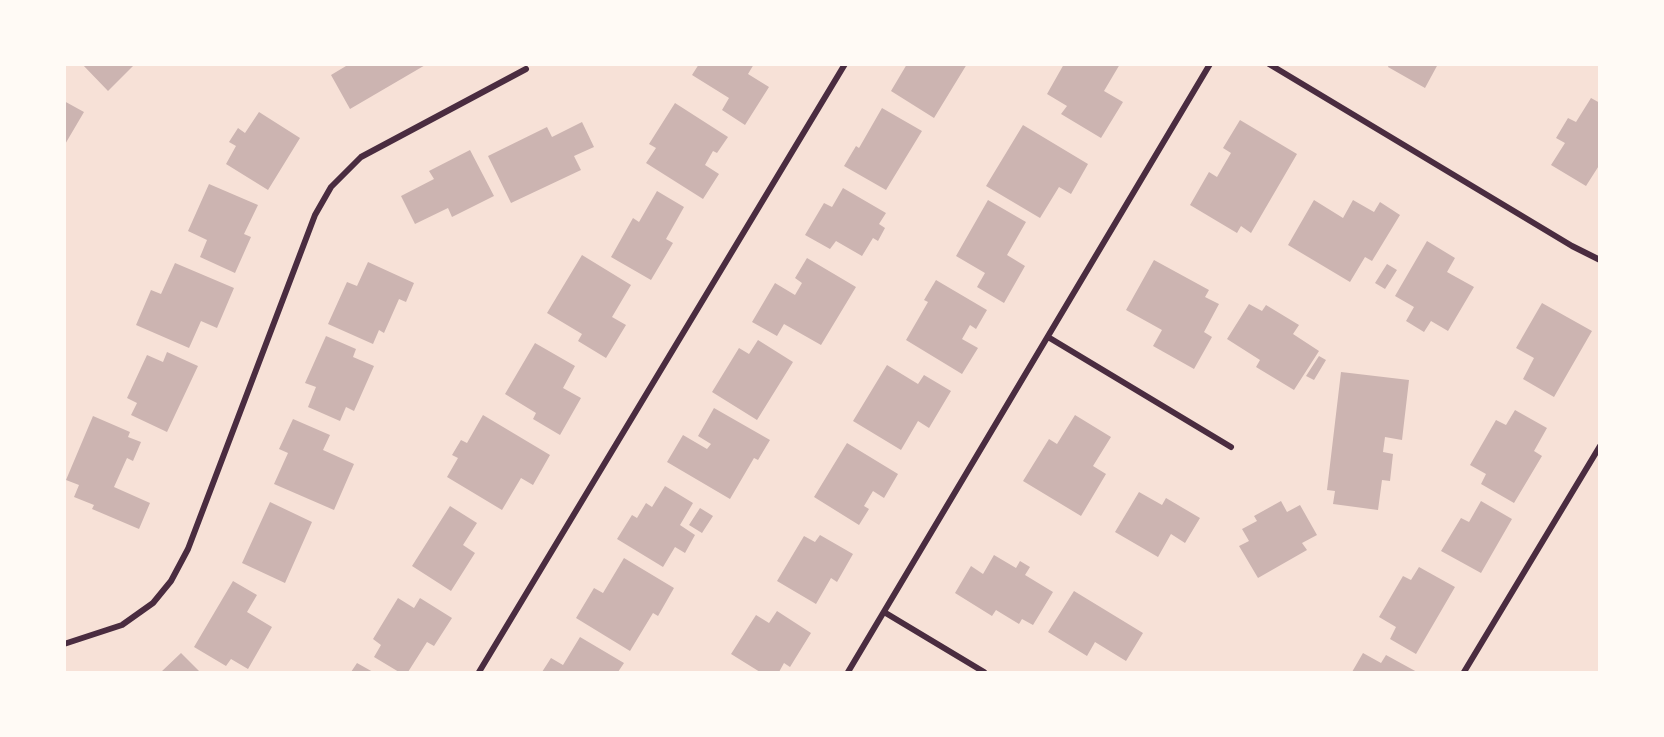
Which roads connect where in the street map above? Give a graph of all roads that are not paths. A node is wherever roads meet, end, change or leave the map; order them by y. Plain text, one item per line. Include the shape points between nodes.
1 (845, 64) edge
2 (1210, 64) edge
3 (1269, 64) edge
4 (526, 69) dead end
5 (1599, 260) edge
6 (1048, 337) junction
7 (1599, 446) edge
8 (1232, 447) dead end
9 (884, 612) junction
10 (64, 644) edge
11 (479, 672) edge
12 (848, 672) edge
13 (984, 672) edge
14 (1464, 672) edge

1 - 11 street
2 - 6 street
3 - 5 street
4 - 10 street via 361,157 331,187 315,215 188,549 171,581 153,603 122,625
6 - 8 street
6 - 9 street
7 - 14 street
9 - 12 street
9 - 13 street

